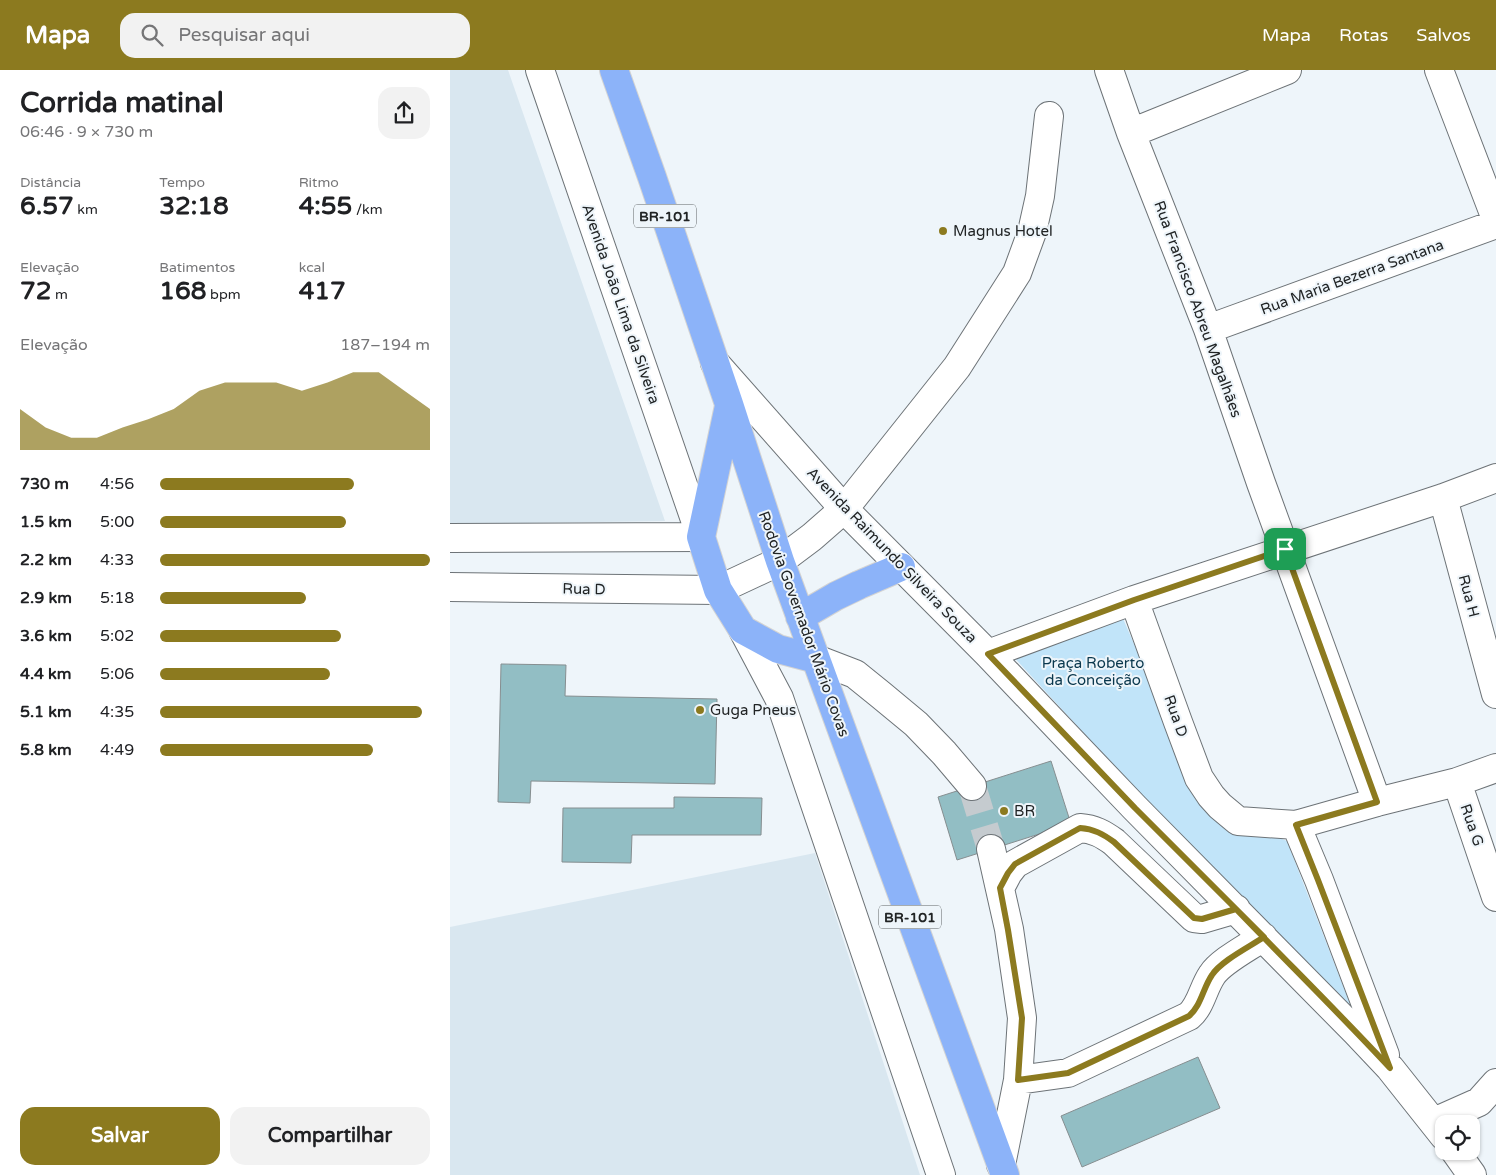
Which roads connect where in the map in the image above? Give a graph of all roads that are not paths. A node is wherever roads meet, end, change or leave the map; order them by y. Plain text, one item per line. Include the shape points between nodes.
1 (540, 70) edge
2 (614, 70) edge
3 (1109, 70) edge
4 (1287, 70) edge
5 (1440, 70) edge
6 (1049, 116) dead end
7 (1131, 134) junction
8 (1496, 219) edge
9 (1496, 224) edge
10 (1208, 329) junction
11 (714, 362) junction
12 (729, 404) junction
13 (1496, 478) edge
14 (1443, 498) junction
15 (844, 509) junction
16 (701, 537) junction
17 (450, 538) edge
18 (1285, 549) junction
19 (780, 560) junction
20 (901, 568) junction
21 (450, 587) edge
22 (718, 590) junction
23 (1134, 600) junction
24 (800, 617) junction
25 (742, 630) junction
26 (988, 654) junction
27 (816, 659) junction
28 (1496, 694) edge
29 (1496, 768) edge
30 (1457, 782) junction
31 (972, 786) tunnel mouth
32 (1377, 802) junction
33 (1296, 825) junction
34 (991, 849) tunnel mouth
35 (1000, 888) junction
36 (1496, 897) edge
37 (1236, 909) junction
38 (1264, 937) junction
39 (1390, 1068) junction
40 (1018, 1080) junction
41 (1490, 1101) edge
42 (1464, 1115) edge
43 (1435, 1124) edge
44 (1461, 1160) edge
45 (1003, 1170) edge
46 (942, 1175) edge
47 (1472, 1175) edge

1 - 16 street, Avenida João Lima da Silveira
2 - 11 highway, Rodovia Governador Mário Covas / BR-101
3 - 7 street, Rua Francisco Abreu Magalhães
4 - 7 street
5 - 8 street
6 - 15 street via 1040,196 1032,232 1017,273 957,367
7 - 10 street, Rua Francisco Abreu Magalhães
9 - 10 street, Rua Maria Bezerra Santana
10 - 18 street, Rua Francisco Abreu Magalhães
11 - 12 highway, Rodovia Governador Mário Covas / BR-101
11 - 15 street, Avenida Raimundo Silveira Souza
12 - 16 highway
12 - 19 highway, Rodovia Governador Mário Covas / BR-101
13 - 14 street
14 - 18 street
14 - 28 street, Rua H
15 - 19 street
15 - 20 street, Avenida Raimundo Silveira Souza
16 - 17 street
16 - 22 highway
18 - 23 street
18 - 32 street, Rua Francisco Abreu Magalhães
19 - 22 street
19 - 24 highway, Rodovia Governador Mário Covas / BR-101
20 - 24 highway via 836,596
20 - 26 street, Avenida Raimundo Silveira Souza
21 - 22 street, Rua D
22 - 25 highway
23 - 26 street
23 - 33 street, Rua D via 1178,722 1200,778 1211,796 1238,821
24 - 27 highway, Rodovia Governador Mário Covas / BR-101
25 - 27 highway via 778,648
25 - 46 street via 779,698
26 - 37 street, Avenida Raimundo Silveira Souza
27 - 31 street via 855,674 881,695 916,724
27 - 45 highway, Rodovia Governador Mário Covas / BR-101
29 - 30 street
30 - 32 street
30 - 36 street, Rua G
32 - 33 street
33 - 39 street
34 - 35 street
35 - 37 street via 1015,864 1080,828 1092,829 1114,842 1194,918 1202,919
35 - 40 street via 1022,1018
37 - 38 street, Avenida Raimundo Silveira Souza
38 - 39 street, Avenida Raimundo Silveira Souza
38 - 40 street via 1218,968 1189,1016 1068,1073
39 - 43 street, Avenida Raimundo Silveira Souza
40 - 45 street
41 - 42 street
44 - 47 street

